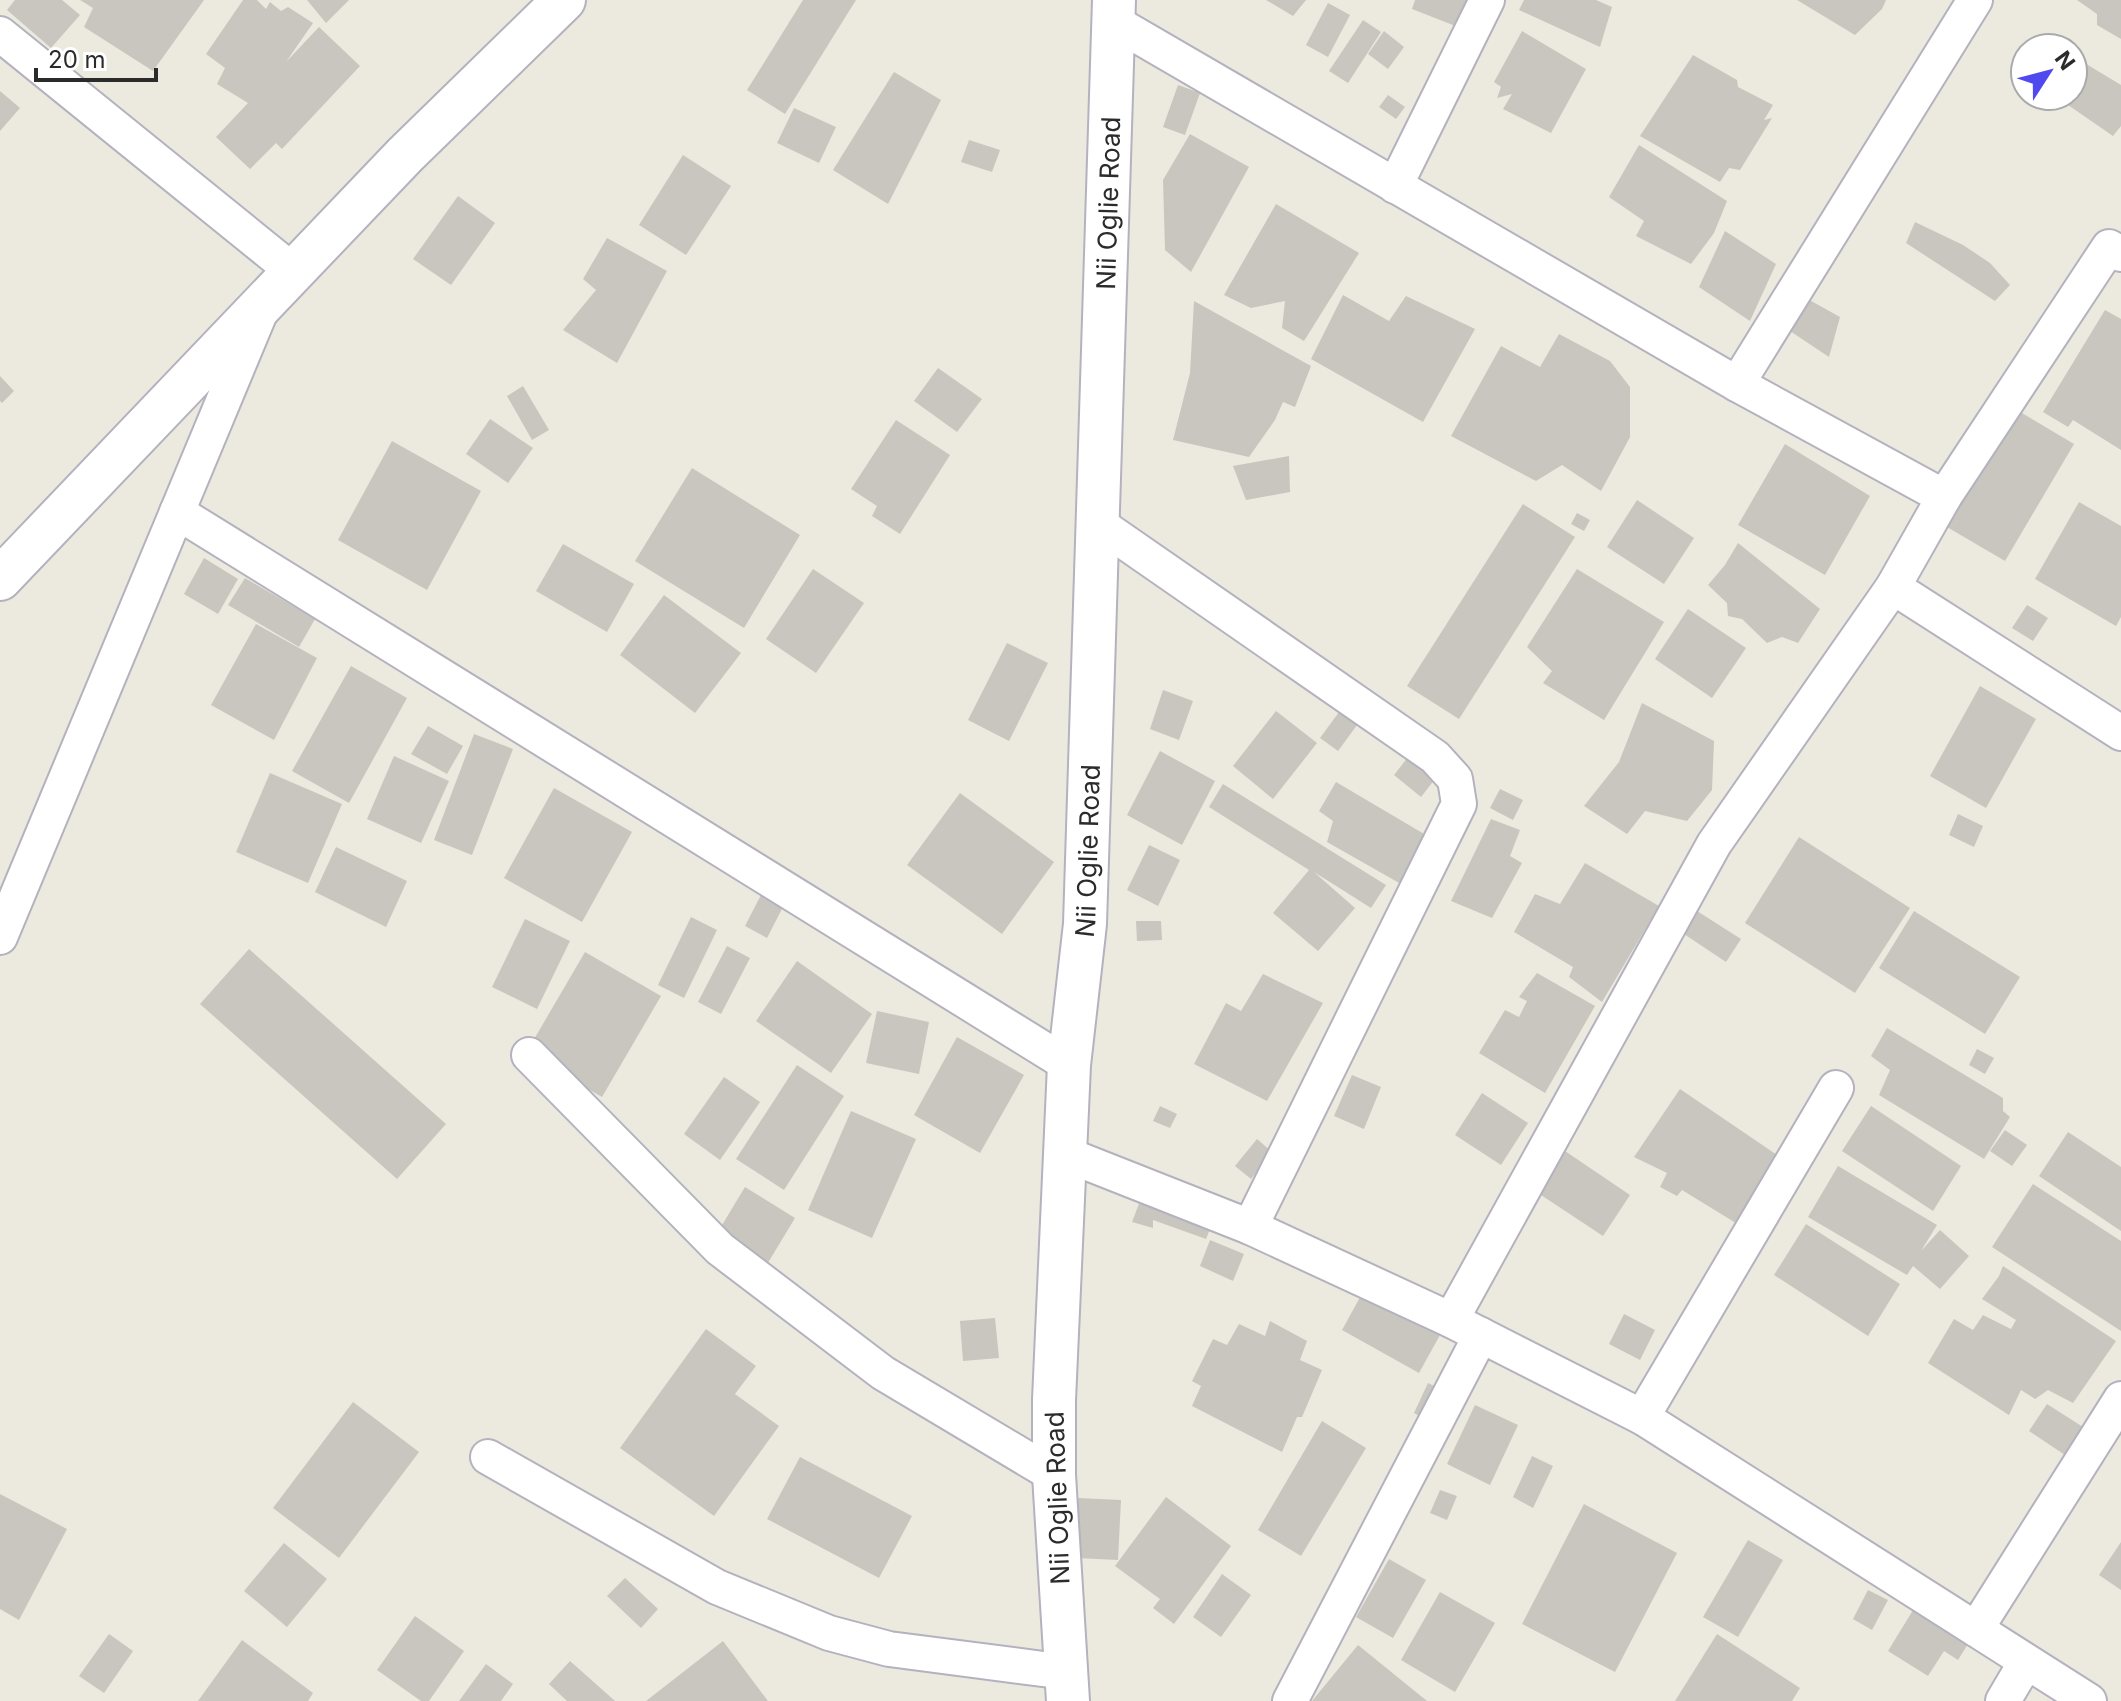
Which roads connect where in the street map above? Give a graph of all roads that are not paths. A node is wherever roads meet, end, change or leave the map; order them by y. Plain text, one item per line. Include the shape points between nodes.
1 (564, 0) edge
2 (1487, 0) edge
3 (1975, 0) edge
4 (1114, 11) edge
5 (0, 34) edge
6 (1395, 186) junction
7 (2117, 243) edge
8 (294, 272) junction
9 (263, 304) junction
10 (1737, 384) junction
11 (1944, 497) junction
12 (177, 512) junction
13 (1099, 524) junction
14 (0, 579) edge
15 (1893, 587) junction
16 (2121, 733) edge
17 (0, 937) edge
18 (529, 1055) dead end
19 (1069, 1065) junction
20 (1836, 1088) dead end
21 (1065, 1154) junction
22 (1250, 1227) junction
23 (1466, 1328) junction
24 (2121, 1399) edge
25 (1642, 1417) junction
26 (488, 1457) dead end
27 (1054, 1475) junction
28 (1976, 1629) junction
29 (2026, 1662) junction
30 (1067, 1687) edge
31 (1290, 1701) edge
32 (2003, 1701) edge
33 (2089, 1701) edge

1 - 8 street
2 - 6 street
3 - 10 street
4 - 6 street
4 - 13 street, Nii Oglie Road
5 - 8 street
6 - 10 street
7 - 11 street
8 - 9 street
9 - 12 street
9 - 14 street
10 - 11 street
11 - 15 street
12 - 17 street
12 - 19 street
13 - 19 street, Nii Oglie Road via 1085,924
13 - 22 street via 1435,757 1455,779 1459,804
15 - 16 street
15 - 23 street via 1714,844
18 - 27 street via 720,1249 883,1373
19 - 21 street, Nii Oglie Road
20 - 25 street
21 - 22 street
21 - 27 street, Nii Oglie Road
22 - 23 street
23 - 25 street
23 - 31 street
24 - 28 street
25 - 28 street
26 - 30 street via 717,1587 829,1633
27 - 30 street, Nii Oglie Road
28 - 29 street
29 - 32 street
29 - 33 street

